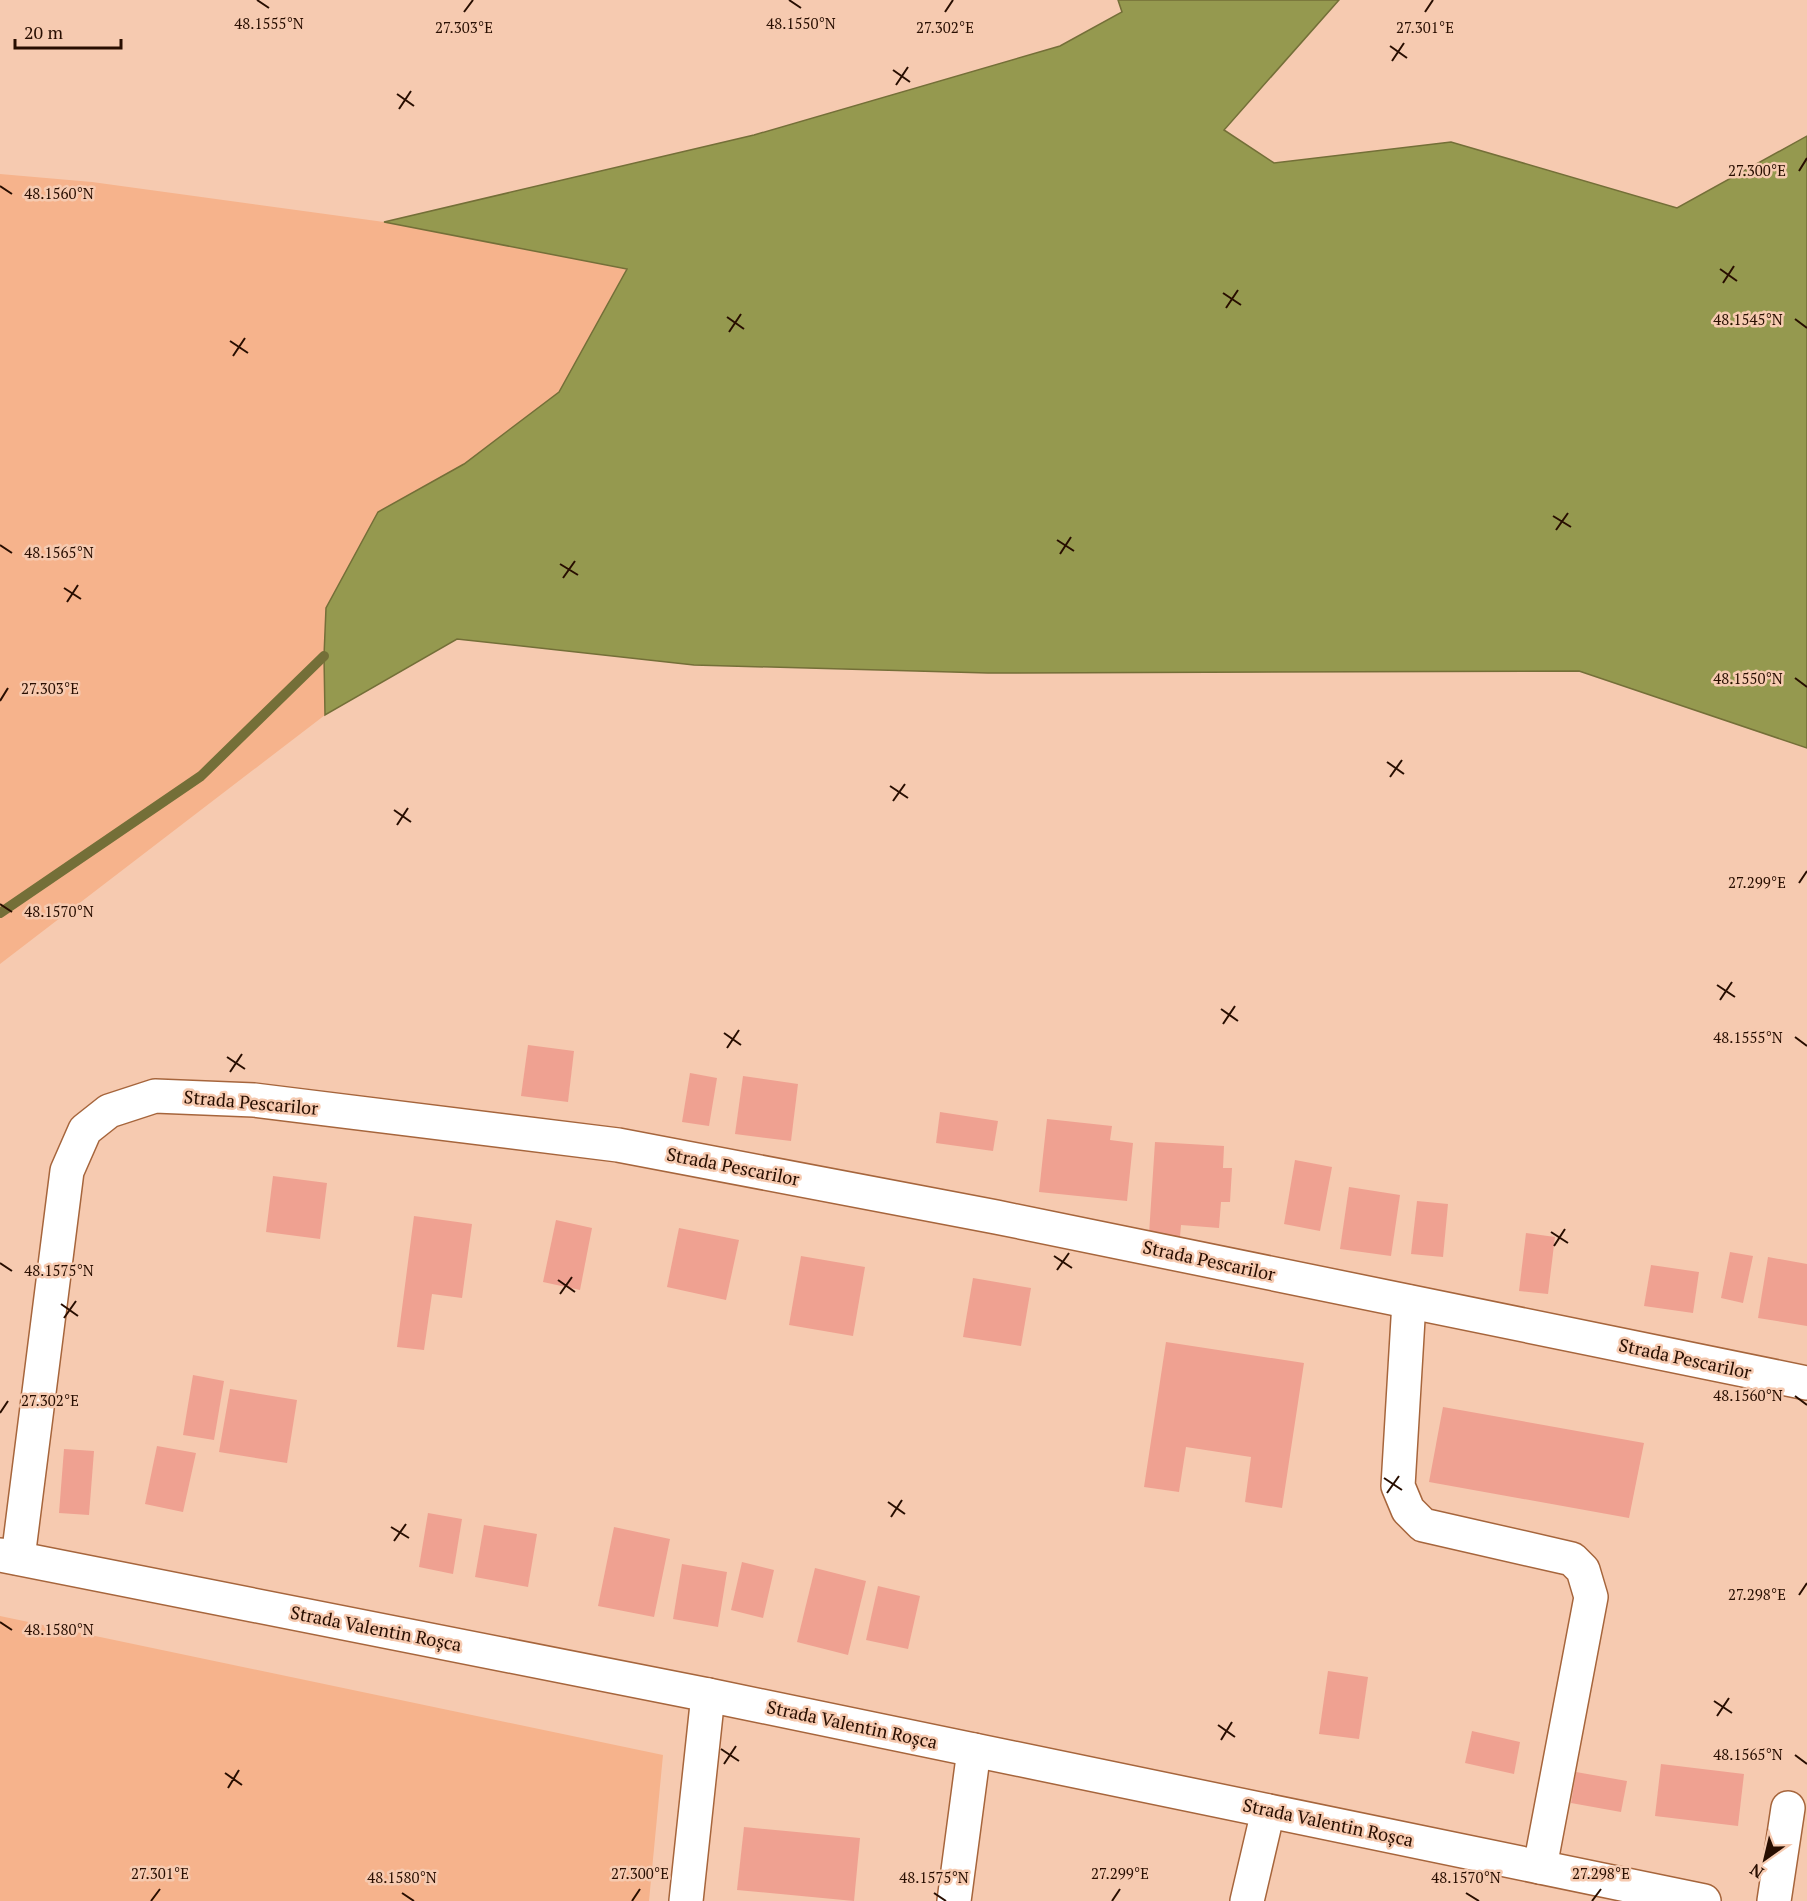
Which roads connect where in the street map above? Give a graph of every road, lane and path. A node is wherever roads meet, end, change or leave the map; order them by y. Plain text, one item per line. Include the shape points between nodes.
1 (1409, 1302) junction
2 (1807, 1383) edge
3 (9, 1557) edge
4 (708, 1695) junction
5 (974, 1750) junction
6 (1788, 1808) dead end
7 (1268, 1811) junction
8 (1540, 1867) junction
9 (686, 1901) edge
10 (954, 1901) edge
11 (1247, 1901) edge
12 (1704, 1901) edge
13 (1774, 1901) edge

1 - 2 street, Strada Pescarilor
1 - 3 street, Strada Pescarilor via 1008,1219 618,1145 254,1100 155,1096 109,1111 85,1130 67,1171
1 - 8 street via 1398,1486 1408,1510 1423,1525 1572,1559 1583,1570 1591,1597
3 - 4 street, Strada Valentin Roșca
4 - 5 street, Strada Valentin Roșca
4 - 9 street
5 - 7 street, Strada Valentin Roșca
5 - 10 street
6 - 13 street
7 - 8 street, Strada Valentin Roșca
7 - 11 street
8 - 12 street, Strada Valentin Roșca

